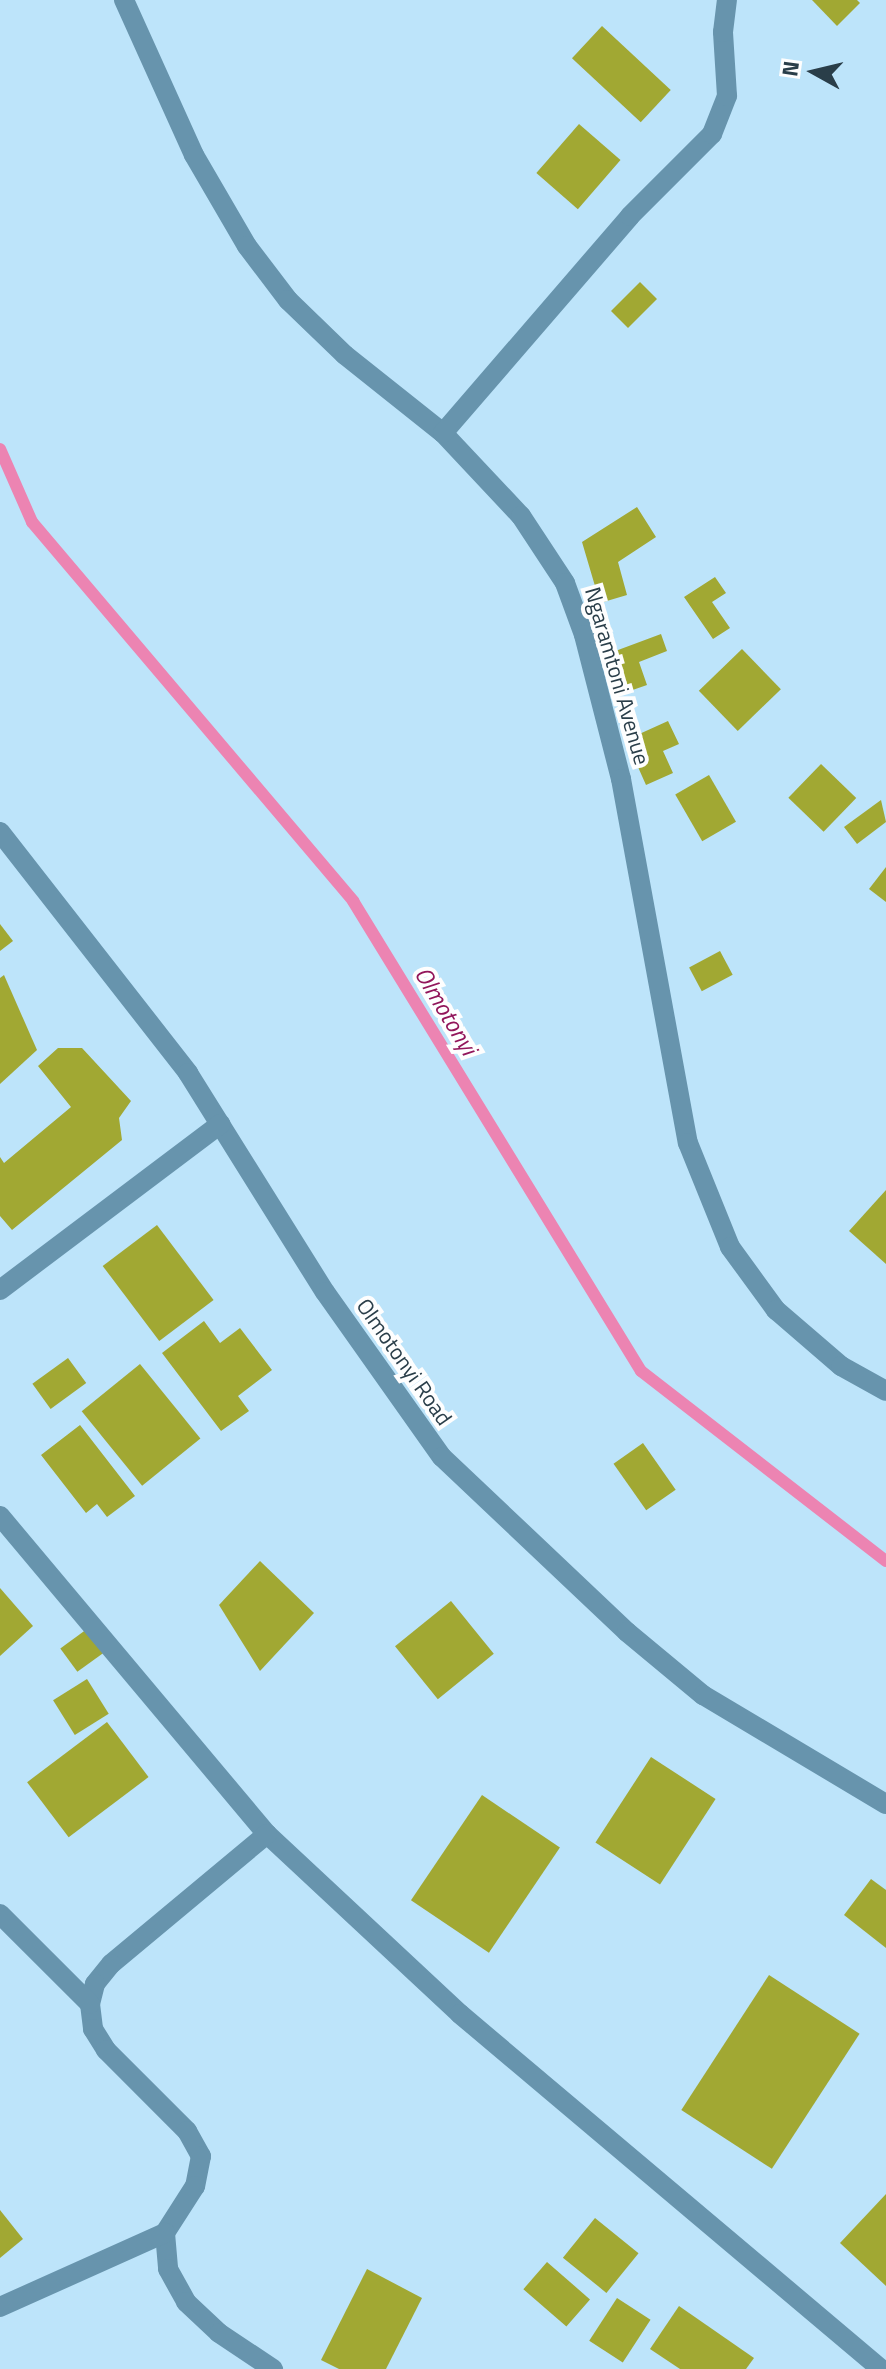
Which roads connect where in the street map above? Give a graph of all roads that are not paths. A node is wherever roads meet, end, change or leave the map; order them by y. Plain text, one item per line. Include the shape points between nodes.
1 (124, 0) edge
2 (727, 0) edge
3 (443, 433) junction
4 (0, 832) edge
5 (220, 1124) junction
6 (0, 1290) edge
7 (886, 1391) edge
8 (0, 1516) edge
9 (886, 1804) edge
10 (267, 1834) junction
11 (0, 1914) edge
12 (90, 2004) junction
13 (165, 2233) junction
14 (0, 2307) edge
15 (273, 2369) edge
16 (881, 2369) edge

1 - 3 street, Ngaramtoni Avenue via 194,155 247,246 288,300 334,344
2 - 3 street via 727,96 712,134 588,262
3 - 7 street, Ngaramtoni Avenue via 521,516 565,583 584,635 621,779 688,1143 730,1247 776,1310 841,1366
4 - 5 street, Olmotonyi Road via 188,1073
5 - 6 street
5 - 9 street, Olmotonyi Road via 325,1292 442,1457 627,1632 703,1695
8 - 10 street
10 - 12 street via 111,1964 95,1984
10 - 16 street via 460,2014
11 - 12 street
12 - 13 street via 93,2029 106,2050 187,2131 201,2156 195,2186
13 - 14 street
13 - 15 street via 168,2269 186,2302 219,2333

